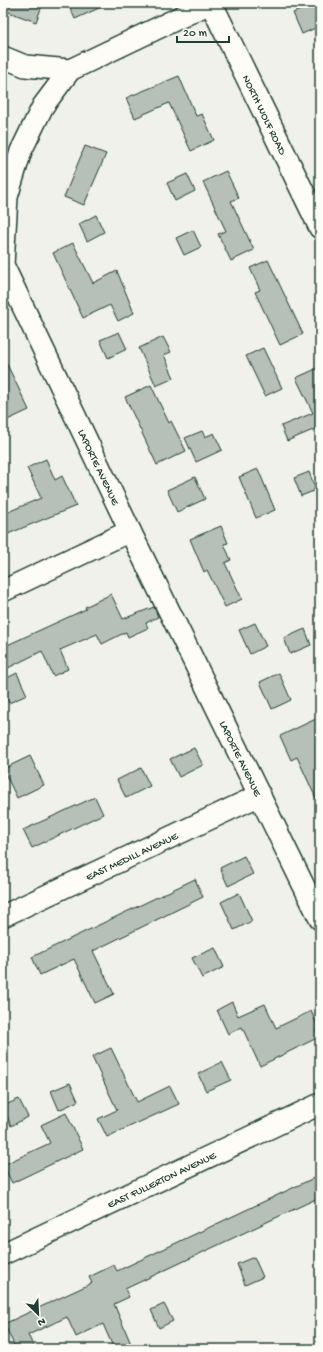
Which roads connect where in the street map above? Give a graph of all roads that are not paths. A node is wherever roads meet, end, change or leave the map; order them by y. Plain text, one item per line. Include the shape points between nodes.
1 (210, 3) edge
2 (3, 57) edge
3 (70, 70) junction
4 (320, 227) edge
5 (3, 265) edge
6 (130, 531) junction
7 (3, 591) edge
8 (260, 795) junction
9 (3, 916) edge
10 (320, 919) edge
11 (320, 1104) edge
12 (3, 1254) edge

1 - 3 street
1 - 4 main road, NORTH WOLF ROAD
2 - 3 street via 25,66
3 - 5 street, LAPORTE AVENUE via 43,106 22,151 7,197
5 - 6 street, LAPORTE AVENUE
6 - 7 street
6 - 8 street, LAPORTE AVENUE
8 - 9 street, EAST MEDILL AVENUE
8 - 10 street, LAPORTE AVENUE
11 - 12 street, EAST FULLERTON AVENUE

